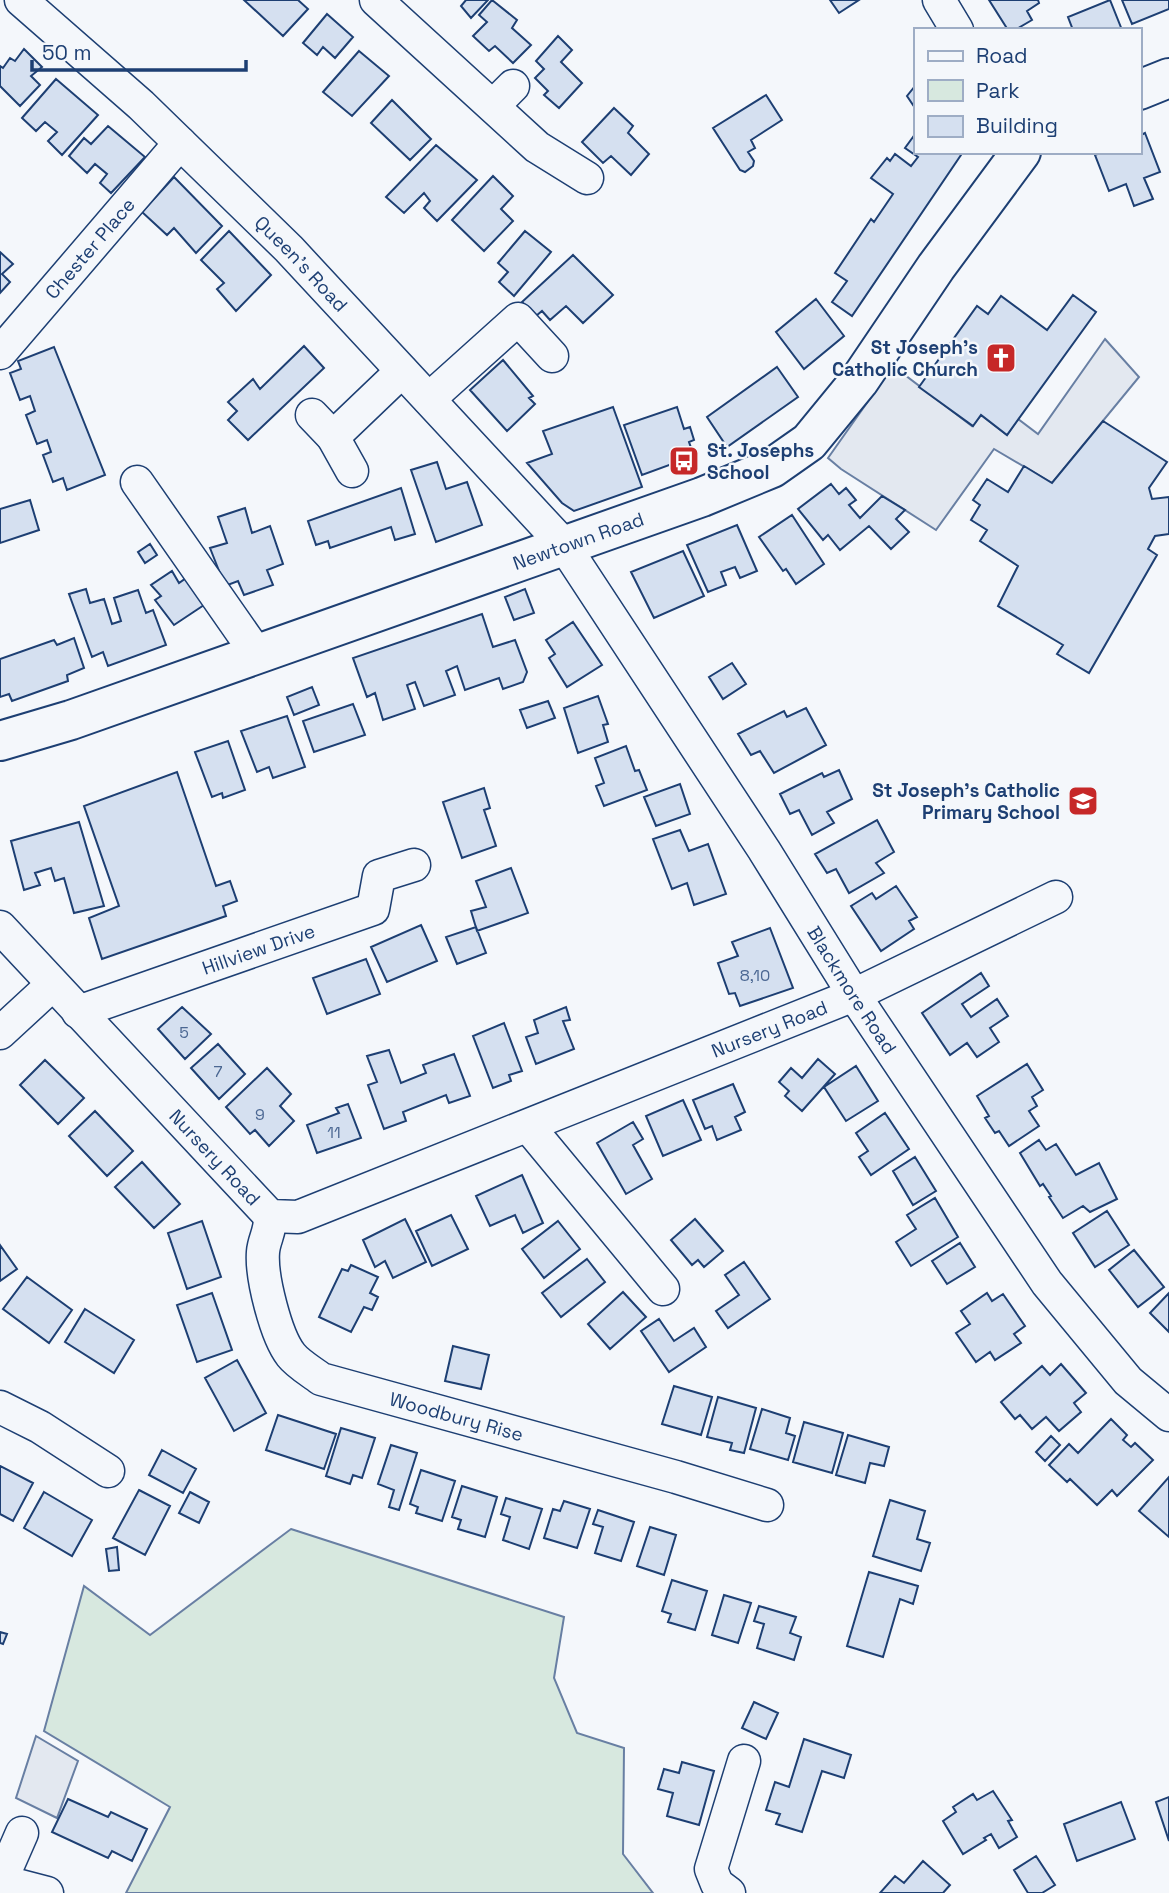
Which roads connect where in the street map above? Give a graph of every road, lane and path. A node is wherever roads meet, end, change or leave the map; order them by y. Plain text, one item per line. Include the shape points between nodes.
1 (21, 0) edge
2 (376, 0) edge
3 (939, 0) edge
4 (956, 28) edge
5 (1169, 78) edge
6 (1141, 89) edge
7 (180, 143) junction
8 (1020, 154) edge
9 (587, 178) dead end
10 (0, 353) edge
11 (552, 356) dead end
12 (402, 371) junction
13 (429, 399) junction
14 (352, 471) dead end
15 (137, 482) dead end
16 (563, 544) junction
17 (257, 654) junction
18 (0, 741) edge
19 (414, 865) dead end
20 (1056, 897) dead end
21 (0, 927) edge
22 (52, 985) junction
23 (854, 995) junction
24 (78, 1012) junction
25 (0, 1032) edge
26 (528, 1126) junction
27 (270, 1216) junction
28 (663, 1289) dead end
29 (0, 1407) edge
30 (1169, 1415) edge
31 (108, 1471) dead end
32 (767, 1505) dead end
33 (744, 1761) dead end
34 (22, 1833) dead end
35 (0, 1882) edge
36 (47, 1893) edge
37 (729, 1893) edge

1 - 7 street, Queen's Road
2 - 9 street via 505,105 537,147
3 - 4 street
5 - 6 main road
7 - 10 street, Chester Place
7 - 12 street, Queen's Road via 289,249
8 - 16 main road, Newtown Road via 859,381 830,436 809,442 772,468 702,497
11 - 13 street via 518,319
12 - 13 street, Queen's Road
12 - 14 street via 323,426
13 - 16 street, Queen's Road
15 - 17 street
16 - 17 main road, Newtown Road
16 - 23 street, Blackmore Road via 757,838
17 - 18 main road, Newtown Road
19 - 24 street, Hillview Drive via 379,876 373,909
20 - 23 street, Nursery Road
21 - 22 street, Nursery Road
22 - 24 street, Nursery Road
22 - 25 street
23 - 26 street, Nursery Road
23 - 30 street, Blackmore Road via 1047,1283 1128,1381
24 - 27 street, Nursery Road
26 - 27 street, Nursery Road via 298,1217
26 - 28 street
27 - 32 street, Woodbury Rise via 271,1229 263,1251 272,1309 291,1356 321,1379
29 - 31 street
33 - 37 street via 711,1869 716,1884
34 - 35 street
35 - 36 street

